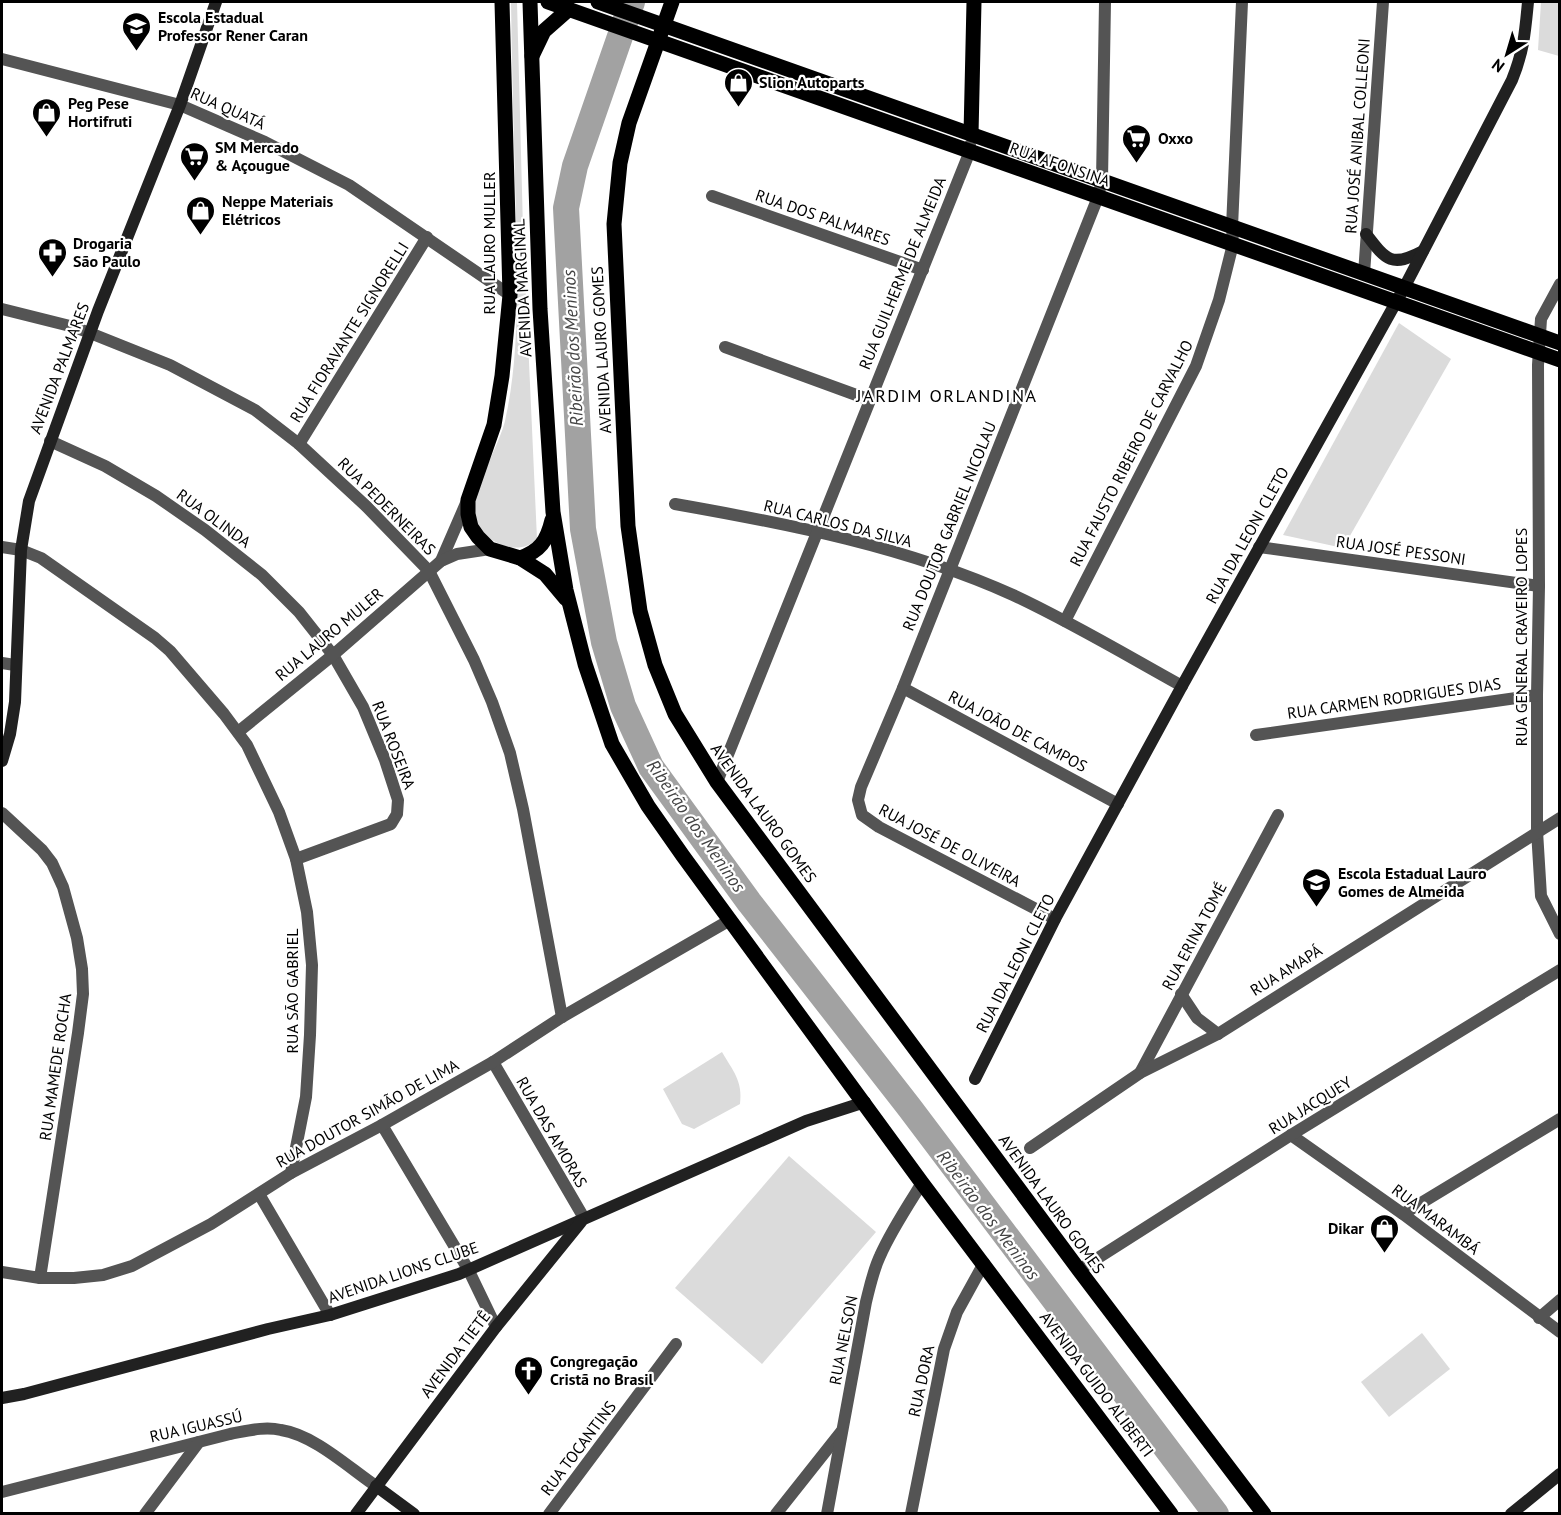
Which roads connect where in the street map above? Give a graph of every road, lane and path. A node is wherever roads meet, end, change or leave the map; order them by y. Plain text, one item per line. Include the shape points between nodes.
1 (216, 2) edge
2 (502, 2) edge
3 (530, 2) edge
4 (548, 2) edge
5 (672, 2) edge
6 (974, 2) edge
7 (1105, 2) edge
8 (1242, 2) edge
9 (1383, 2) edge
10 (1528, 2) edge
11 (602, 3) edge
12 (569, 9) junction
13 (664, 26) junction
14 (659, 41) junction
15 (2, 59) edge
16 (530, 62) junction
17 (180, 105) junction
18 (971, 134) junction
19 (970, 151) junction
20 (1102, 180) junction
21 (712, 196) dead end
22 (1098, 196) junction
23 (1232, 227) junction
24 (1366, 234) junction
25 (427, 237) junction
26 (1233, 244) junction
27 (1423, 251) junction
28 (924, 270) junction
29 (1364, 274) junction
30 (1560, 284) edge
31 (1404, 288) junction
32 (510, 295) junction
33 (1395, 302) junction
34 (2, 309) edge
35 (90, 333) junction
36 (1540, 335) junction
37 (1560, 342) edge
38 (725, 347) dead end
39 (1539, 352) junction
40 (1560, 360) edge
41 (870, 400) junction
42 (50, 441) junction
43 (299, 444) junction
44 (468, 500) junction
45 (675, 504) dead end
46 (554, 512) junction
47 (818, 532) junction
48 (2, 547) edge
49 (1259, 547) junction
50 (490, 549) junction
51 (21, 550) junction
52 (520, 558) junction
53 (441, 561) junction
54 (949, 570) junction
55 (429, 571) junction
56 (1539, 586) junction
57 (568, 602) junction
58 (1065, 621) junction
59 (333, 655) junction
60 (2, 663) edge
61 (15, 665) junction
62 (1182, 686) junction
63 (903, 688) junction
64 (1537, 695) junction
65 (238, 732) junction
66 (1256, 735) dead end
67 (2, 761) edge
68 (717, 782) junction
69 (1118, 804) junction
70 (2, 813) edge
71 (862, 815) joint
72 (1278, 815) dead end
73 (1560, 819) edge
74 (1537, 831) junction
75 (296, 859) junction
76 (1055, 919) junction
77 (730, 920) junction
78 (1560, 934) edge
79 (1560, 970) edge
80 (1181, 994) junction
81 (562, 1017) junction
82 (1218, 1034) junction
83 (493, 1062) junction
84 (1140, 1073) junction
85 (975, 1079) dead end
86 (865, 1102) junction
87 (1560, 1119) edge
88 (382, 1125) junction
89 (1291, 1135) junction
90 (1030, 1148) dead end
91 (291, 1173) junction
92 (922, 1183) junction
93 (259, 1194) junction
94 (1403, 1214) junction
95 (584, 1218) junction
96 (984, 1263) junction
97 (468, 1269) junction
98 (1079, 1270) junction
99 (2, 1272) edge
100 (40, 1278) junction
101 (1560, 1300) edge
102 (330, 1315) junction
103 (1539, 1318) junction
104 (496, 1327) junction
105 (1560, 1332) edge
106 (676, 1344) dead end
107 (2, 1398) edge
108 (843, 1429) junction
109 (199, 1442) junction
110 (1560, 1474) edge
111 (376, 1486) junction
112 (2, 1492) edge
113 (145, 1514) edge
114 (356, 1514) edge
115 (414, 1514) edge
116 (549, 1514) edge
117 (776, 1514) edge
118 (827, 1514) edge
119 (912, 1514) edge
120 (1171, 1514) edge
121 (1264, 1514) edge
122 (1511, 1514) edge

1 - 17 street, AVENIDA PALMARES
2 - 32 main road, RUA LAURO MULLER
3 - 16 main road, AVENIDA MARGINAL
4 - 12 main road, RUA AFONSINA
5 - 13 main road, AVENIDA LAURO GOMES
6 - 18 main road, RUA GUILHERME DE ALMEIDA
7 - 20 street, RUA DOUTOR GABRIEL NICOLAU
8 - 23 street, RUA FAUSTO RIBEIRO DE CARVALHO
9 - 24 street, RUA JOSÉ ANIBAL COLLEONI
10 - 27 street, RUA IDA LEONI CLETO via 1526,39 1512,80
11 - 13 main road, RUA AFONSINA
12 - 14 main road, RUA AFONSINA
12 - 16 main road via 544,31
13 - 14 main road, AVENIDA LAURO GOMES
13 - 18 main road, RUA AFONSINA
14 - 19 main road, RUA AFONSINA
14 - 68 main road, AVENIDA LAURO GOMES via 629,123 620,163 614,224 628,526 640,611 655,666 675,714
15 - 17 street, RUA QUATÁ
16 - 46 main road, AVENIDA MARGINAL via 540,309
17 - 25 street, RUA QUATÁ via 335,177
17 - 35 street, AVENIDA PALMARES
18 - 19 street, RUA GUILHERME DE ALMEIDA
18 - 20 main road, RUA AFONSINA
19 - 22 main road, RUA AFONSINA
19 - 28 street, RUA GUILHERME DE ALMEIDA
20 - 22 street, RUA DOUTOR GABRIEL NICOLAU
20 - 23 main road, RUA AFONSINA
21 - 28 street, RUA DOS PALMARES
22 - 26 main road, RUA AFONSINA
22 - 54 street, RUA DOUTOR GABRIEL NICOLAU
23 - 26 street, RUA FAUSTO RIBEIRO DE CARVALHO
23 - 29 main road, RUA AFONSINA
24 - 27 street via 1392,260 1407,259
24 - 29 street, RUA JOSÉ ANIBAL COLLEONI
25 - 32 street, RUA QUATÁ
25 - 43 street, RUA FIORAVANTE SIGNORELLI
26 - 33 main road, RUA AFONSINA
26 - 58 street, RUA FAUSTO RIBEIRO DE CARVALHO via 1196,366
27 - 31 street, RUA IDA LEONI CLETO
28 - 41 street, RUA GUILHERME DE ALMEIDA
29 - 31 main road, RUA AFONSINA
30 - 36 street, RUA GENERAL CRAVEIRO LOPES via 1541,319
31 - 33 street, RUA IDA LEONI CLETO
31 - 36 main road, RUA AFONSINA
32 - 44 main road, RUA LAURO MULLER via 494,425
33 - 39 main road, RUA AFONSINA
33 - 49 street, RUA IDA LEONI CLETO
34 - 35 street, RUA PEDERNEIRAS
35 - 42 street, AVENIDA PALMARES
35 - 43 street, RUA PEDERNEIRAS via 170,365 228,395
36 - 37 main road, RUA AFONSINA
36 - 39 street, RUA GENERAL CRAVEIRO LOPES
38 - 41 street
39 - 40 main road, RUA AFONSINA
39 - 56 street, RUA GENERAL CRAVEIRO LOPES
41 - 47 street, RUA GUILHERME DE ALMEIDA
42 - 51 street, AVENIDA PALMARES via 29,501
42 - 59 street, RUA OLINDA via 105,466 205,530 269,582
43 - 55 street, RUA PEDERNEIRAS
44 - 50 main road, RUA LAURO MULLER via 471,527
44 - 53 street, RUA LAURO MULER
45 - 47 street, RUA CARLOS DA SILVA
46 - 52 main road, AVENIDA MARGINAL via 545,542 532,554
46 - 57 main road, AVENIDA MARGINAL
47 - 54 street, RUA CARLOS DA SILVA
47 - 68 street, RUA GUILHERME DE ALMEIDA
48 - 51 street, RUA SÃO GABRIEL
49 - 56 street, RUA JOSÉ PESSONI
49 - 62 street, RUA IDA LEONI CLETO
50 - 52 main road
50 - 53 street, RUA LAURO MULER
51 - 61 street, AVENIDA PALMARES
51 - 65 street, RUA SÃO GABRIEL via 41,558 155,638
52 - 57 main road via 545,574
53 - 55 street, RUA LAURO MULER
54 - 58 street, RUA CARLOS DA SILVA
54 - 63 street, RUA DOUTOR GABRIEL NICOLAU
55 - 59 street, RUA LAURO MULER
55 - 81 street, RUA PEDERNEIRAS via 479,670 510,753
56 - 64 street, RUA GENERAL CRAVEIRO LOPES
57 - 77 main road via 612,744 648,807
58 - 62 street, RUA CARLOS DA SILVA
59 - 65 street, RUA LAURO MULER
59 - 75 street, RUA ROSEIRA via 363,707 385,760 398,800 397,814 391,824
60 - 61 street
61 - 67 street, AVENIDA PALMARES via 13,719
62 - 69 street, RUA IDA LEONI CLETO
63 - 69 street, RUA JOÃO DE CAMPOS
63 - 71 street, RUA DOUTOR GABRIEL NICOLAU via 861,787 858,800
64 - 66 street, RUA CARMEN RODRIGUES DIAS
64 - 74 street, RUA GENERAL CRAVEIRO LOPES
65 - 75 street, RUA SÃO GABRIEL via 279,812
68 - 98 main road, AVENIDA LAURO GOMES
69 - 76 street, RUA IDA LEONI CLETO
70 - 100 street, RUA MAMEDE ROCHA via 52,863 63,887 82,969 78,1034
71 - 76 street, RUA JOSÉ DE OLIVEIRA via 902,840
72 - 80 street, RUA ERINA TOMÉ
73 - 74 street, RUA AMAPÁ
74 - 78 street, RUA GENERAL CRAVEIRO LOPES via 1540,896
74 - 82 street, RUA AMAPÁ
75 - 91 street, RUA SÃO GABRIEL via 308,912 312,965 306,1097
76 - 85 street, RUA IDA LEONI CLETO
77 - 81 street, RUA DOUTOR SIMÃO DE LIMA
77 - 86 main road
79 - 89 street, RUA JACQUEY
80 - 82 street via 1197,1018
80 - 84 street, RUA ERINA TOMÉ
81 - 83 street, RUA DOUTOR SIMÃO DE LIMA
82 - 84 street, RUA AMAPÁ
83 - 88 street, RUA DOUTOR SIMÃO DE LIMA
83 - 95 street, RUA DAS AMORAS
84 - 90 street, RUA AMAPÁ
86 - 92 main road, AVENIDA GUIDO ALIBERTI
86 - 95 street, AVENIDA LIONS CLUBE via 806,1121
87 - 94 street
88 - 91 street, RUA DOUTOR SIMÃO DE LIMA
88 - 97 street
89 - 94 street, RUA MARAMBÁ
89 - 98 street, RUA JACQUEY
91 - 93 street, RUA DOUTOR SIMÃO DE LIMA
92 - 96 main road, AVENIDA GUIDO ALIBERTI
92 - 108 street, RUA NELSON via 893,1230 873,1275
93 - 100 street, RUA DOUTOR SIMÃO DE LIMA via 132,1266 102,1275
93 - 102 street
94 - 103 street, RUA MARAMBÁ
95 - 97 street, AVENIDA LIONS CLUBE
95 - 104 street, AVENIDA TIETÊ
96 - 119 street, RUA DORA via 957,1312 944,1349
96 - 120 main road, AVENIDA GUIDO ALIBERTI
97 - 102 street, AVENIDA LIONS CLUBE
97 - 104 street
98 - 121 main road, AVENIDA LAURO GOMES
99 - 100 street, RUA DOUTOR SIMÃO DE LIMA
101 - 103 street
102 - 107 street, AVENIDA LIONS CLUBE
103 - 105 street, RUA MARAMBÁ
104 - 111 street, AVENIDA TIETÊ
106 - 116 street, RUA TOCANTINS
108 - 117 street
108 - 118 street, RUA NELSON
109 - 111 street, RUA IGUASSÚ via 261,1428 280,1429 315,1443
109 - 112 street, RUA IGUASSÚ
109 - 113 street
110 - 122 street
111 - 114 street, AVENIDA TIETÊ
111 - 115 street, RUA IGUASSÚ

